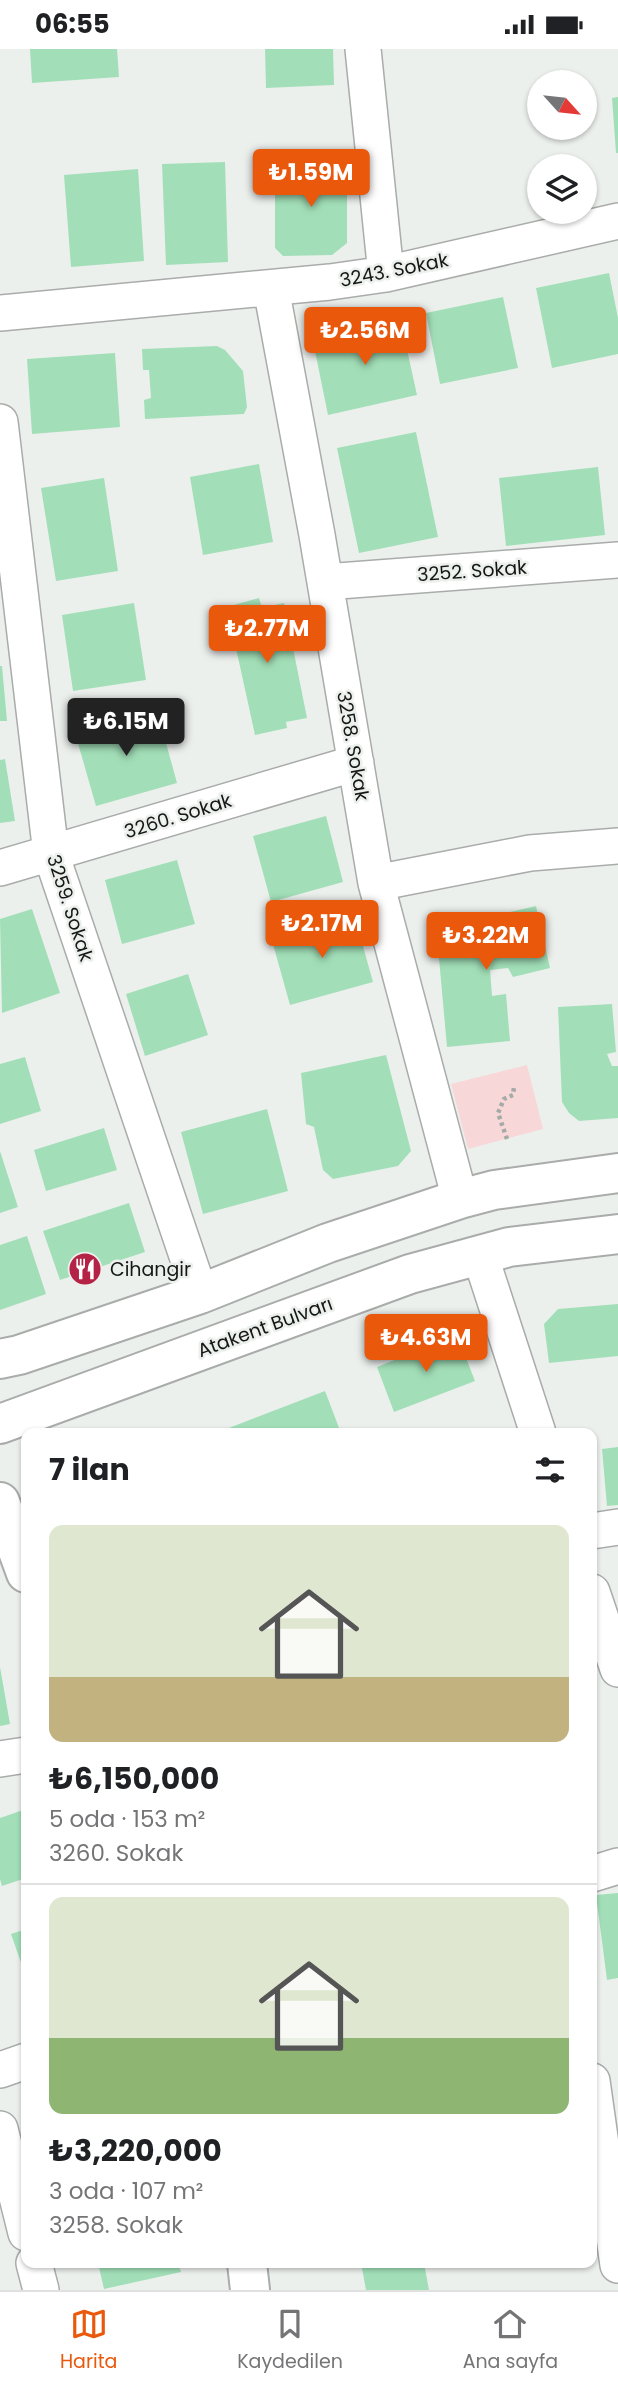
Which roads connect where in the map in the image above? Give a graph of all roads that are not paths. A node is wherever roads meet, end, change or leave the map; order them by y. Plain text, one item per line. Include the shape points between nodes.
1 (363, 49) edge
2 (618, 221) edge
3 (386, 274) junction
4 (271, 288) junction
5 (0, 313) edge
6 (0, 422) edge
7 (618, 560) edge
8 (325, 582) junction
9 (356, 763) junction
10 (618, 846) edge
11 (51, 854) junction
12 (0, 867) edge
13 (376, 883) junction
14 (618, 1173) edge
15 (460, 1199) junction
16 (618, 1234) edge
17 (480, 1255) junction
18 (200, 1294) junction
19 (0, 1359) edge
20 (0, 1424) edge
21 (536, 1428) edge
22 (0, 1502) edge
23 (618, 1527) edge
24 (597, 1530) edge
25 (21, 1559) edge
26 (597, 1607) edge
27 (618, 1669) edge
28 (21, 1756) edge
29 (0, 1759) edge
30 (618, 1866) edge
31 (597, 1872) edge
32 (21, 2063) edge
33 (0, 2070) edge
34 (597, 2116) edge
35 (0, 2129) edge
36 (21, 2213) edge
37 (618, 2265) edge
38 (35, 2268) edge
39 (248, 2268) edge
40 (41, 2290) edge
41 (250, 2290) edge

1 - 3 street
2 - 3 street, 3243. Sokak
3 - 4 street, 3243. Sokak
4 - 5 street, 3243. Sokak
4 - 8 street, 3258. Sokak
6 - 11 street, 3259. Sokak
7 - 8 street, 3252. Sokak
8 - 9 street, 3258. Sokak
9 - 11 street, 3260. Sokak
9 - 13 street, 3258. Sokak
10 - 13 street via 530,853
11 - 12 street, 3260. Sokak
11 - 18 street, 3259. Sokak
13 - 15 street, 3258. Sokak
14 - 15 main road
15 - 18 main road via 328,1243
16 - 17 main road, Atakent Bulvarı via 509,1247
17 - 20 main road, Atakent Bulvarı via 410,1274
17 - 21 street
18 - 19 main road
22 - 25 main road
23 - 24 street
26 - 27 street
28 - 29 street
30 - 31 street
32 - 33 street
34 - 37 street
35 - 36 street
38 - 40 street
39 - 41 main road

